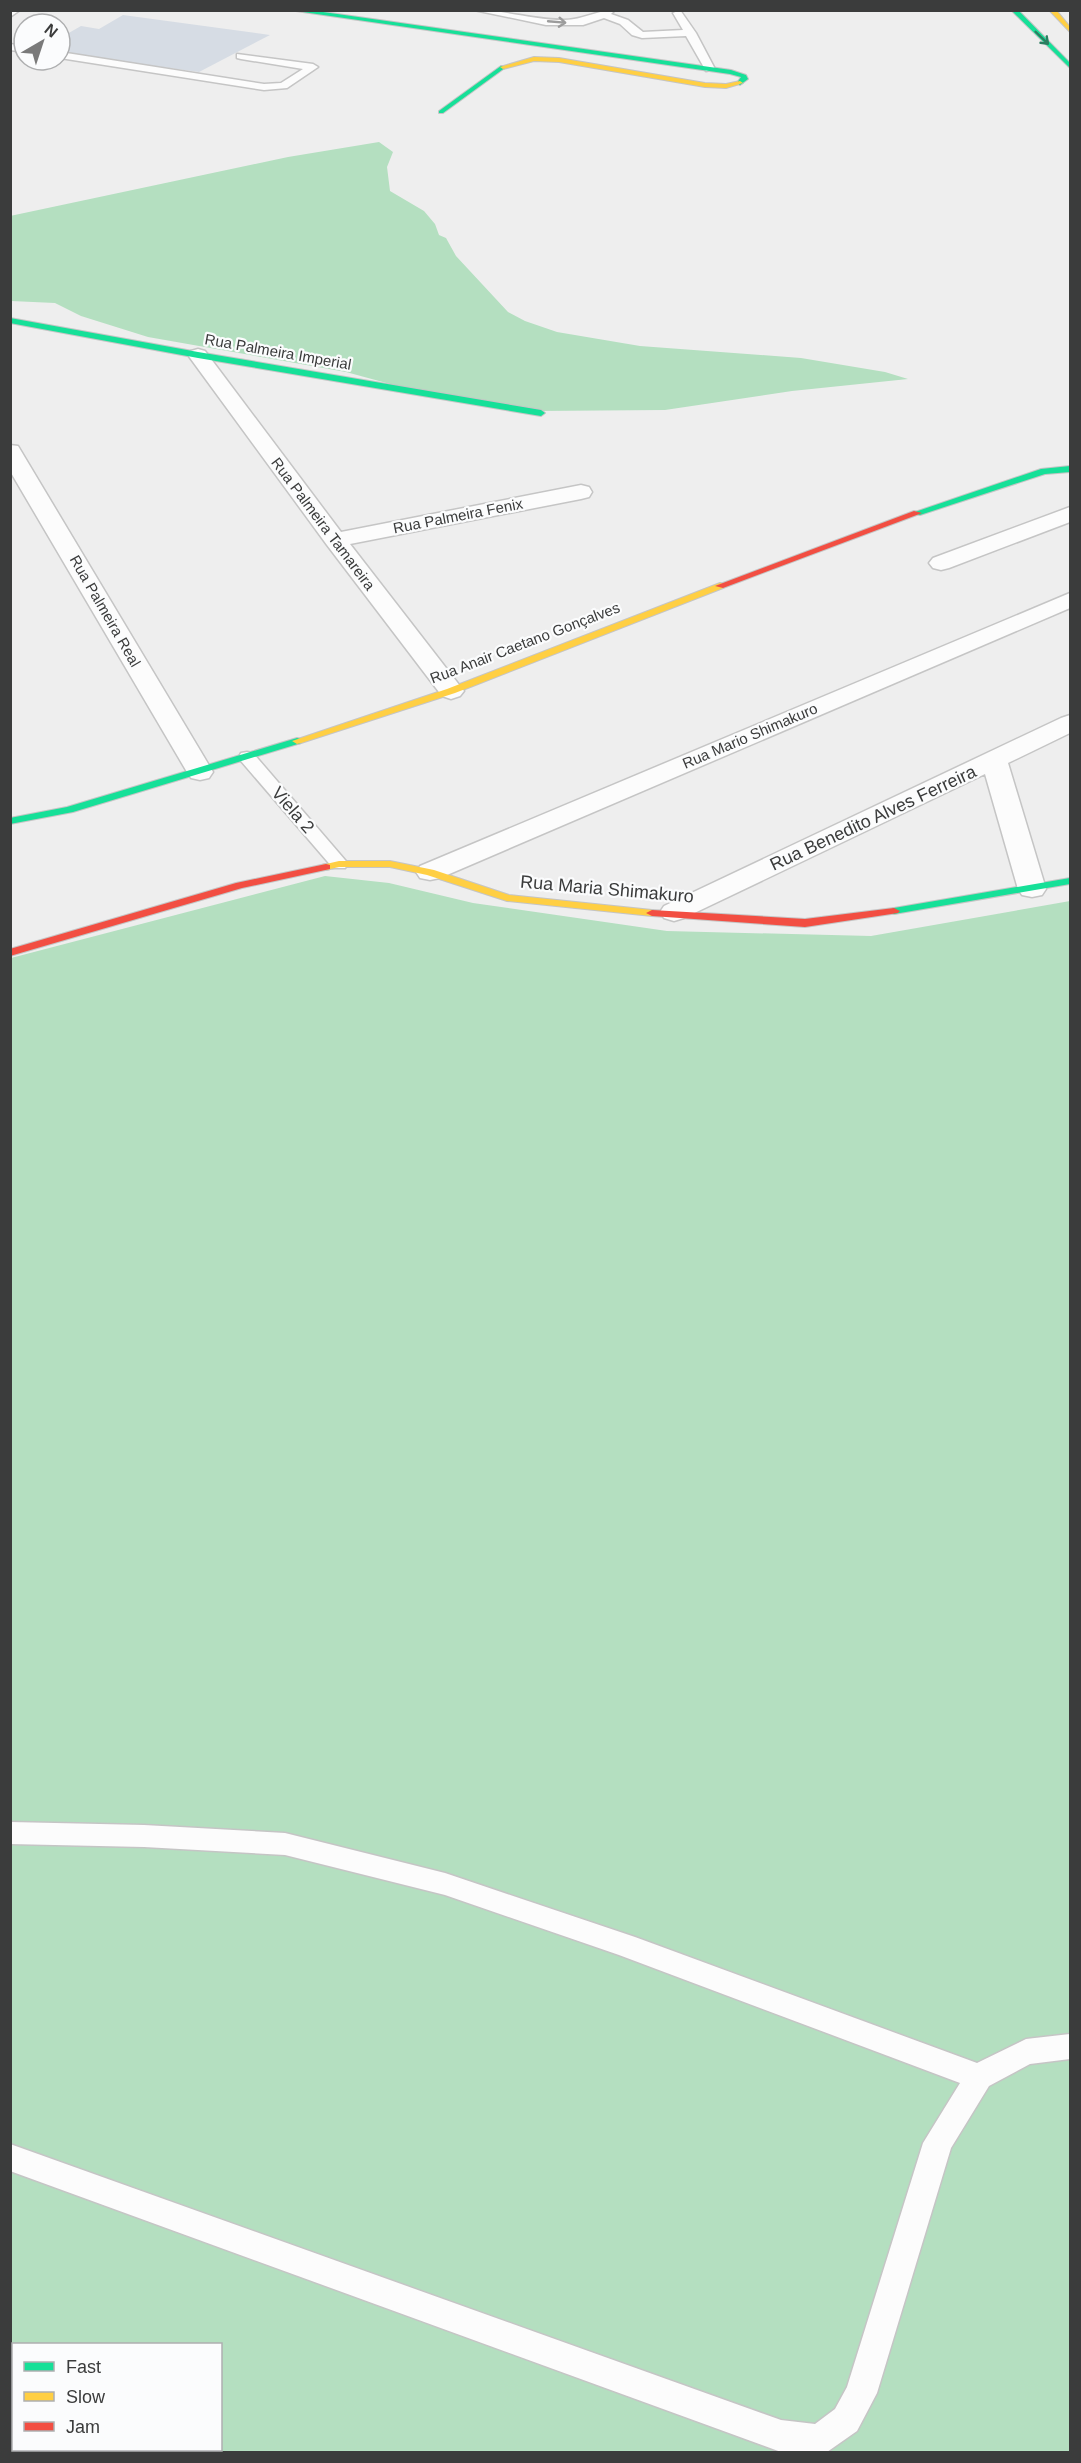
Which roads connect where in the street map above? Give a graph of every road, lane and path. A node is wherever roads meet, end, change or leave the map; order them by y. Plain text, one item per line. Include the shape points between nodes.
1 (478, 10) edge
2 (1014, 10) edge
3 (1052, 10) edge
4 (303, 11) edge
5 (607, 13) edge
6 (678, 13) dead end
7 (1071, 30) edge
8 (691, 33) junction
9 (241, 56) dead end
10 (72, 57) edge
11 (1071, 66) edge
12 (710, 69) junction
13 (441, 112) dead end
14 (10, 320) edge
15 (198, 355) junction
16 (541, 413) dead end
17 (10, 450) edge
18 (1071, 469) edge
19 (581, 492) dead end
20 (1071, 514) edge
21 (335, 540) junction
22 (942, 563) dead end
23 (1071, 600) edge
24 (451, 691) junction
25 (1071, 723) edge
26 (247, 757) junction
27 (994, 761) junction
28 (200, 772) junction
29 (10, 821) edge
30 (339, 864) junction
31 (430, 872) junction
32 (1071, 881) edge
33 (1032, 889) junction
34 (674, 912) junction
35 (10, 953) edge
36 (10, 1833) edge
37 (1071, 2047) edge
38 (979, 2077) junction
39 (10, 2157) edge

1 -> 5 lane via 570,23
2 -> 11 main road
3 - 7 main road
4 - 12 main road
5 - 8 lane via 636,33
6 - 8 lane
8 - 12 lane
9 - 10 lane via 313,67 283,86 264,87
12 - 13 main road via 745,79 735,85 712,86 534,59 504,67
14 - 15 main road, Rua Palmeira Imperial
15 - 16 main road, Rua Palmeira Imperial
15 - 21 street, Rua Palmeira Tamareira
17 - 28 street, Rua Palmeira Real
18 - 24 main road, Rua Anair Caetano Gonçalves via 1044,471 876,527
19 - 21 street, Rua Palmeira Fenix
20 - 22 street
21 - 24 street, Rua Palmeira Tamareira
23 - 31 street, Rua Mario Shimakuro
24 - 26 main road, Rua Anair Caetano Gonçalves
25 - 27 street, Rua Benedito Alves Ferreira
26 - 28 main road, Rua Anair Caetano Gonçalves
26 - 30 lane, Viela 2
27 - 33 street
27 - 34 street, Rua Benedito Alves Ferreira
28 - 29 main road, Rua Anair Caetano Gonçalves via 69,810
30 - 31 main road, Rua Maria Shimakuro via 390,864
30 - 35 main road, Rua Maria Shimakuro via 240,885
31 - 34 main road, Rua Maria Shimakuro via 507,898
32 - 33 main road, Rua Maria Shimakuro
33 - 34 main road, Rua Maria Shimakuro via 805,922
36 - 38 lane via 273,1843 445,1884 625,1945
37 - 38 lane via 1026,2052
38 - 39 lane via 938,2143 861,2393 846,2420 819,2440 781,2436

